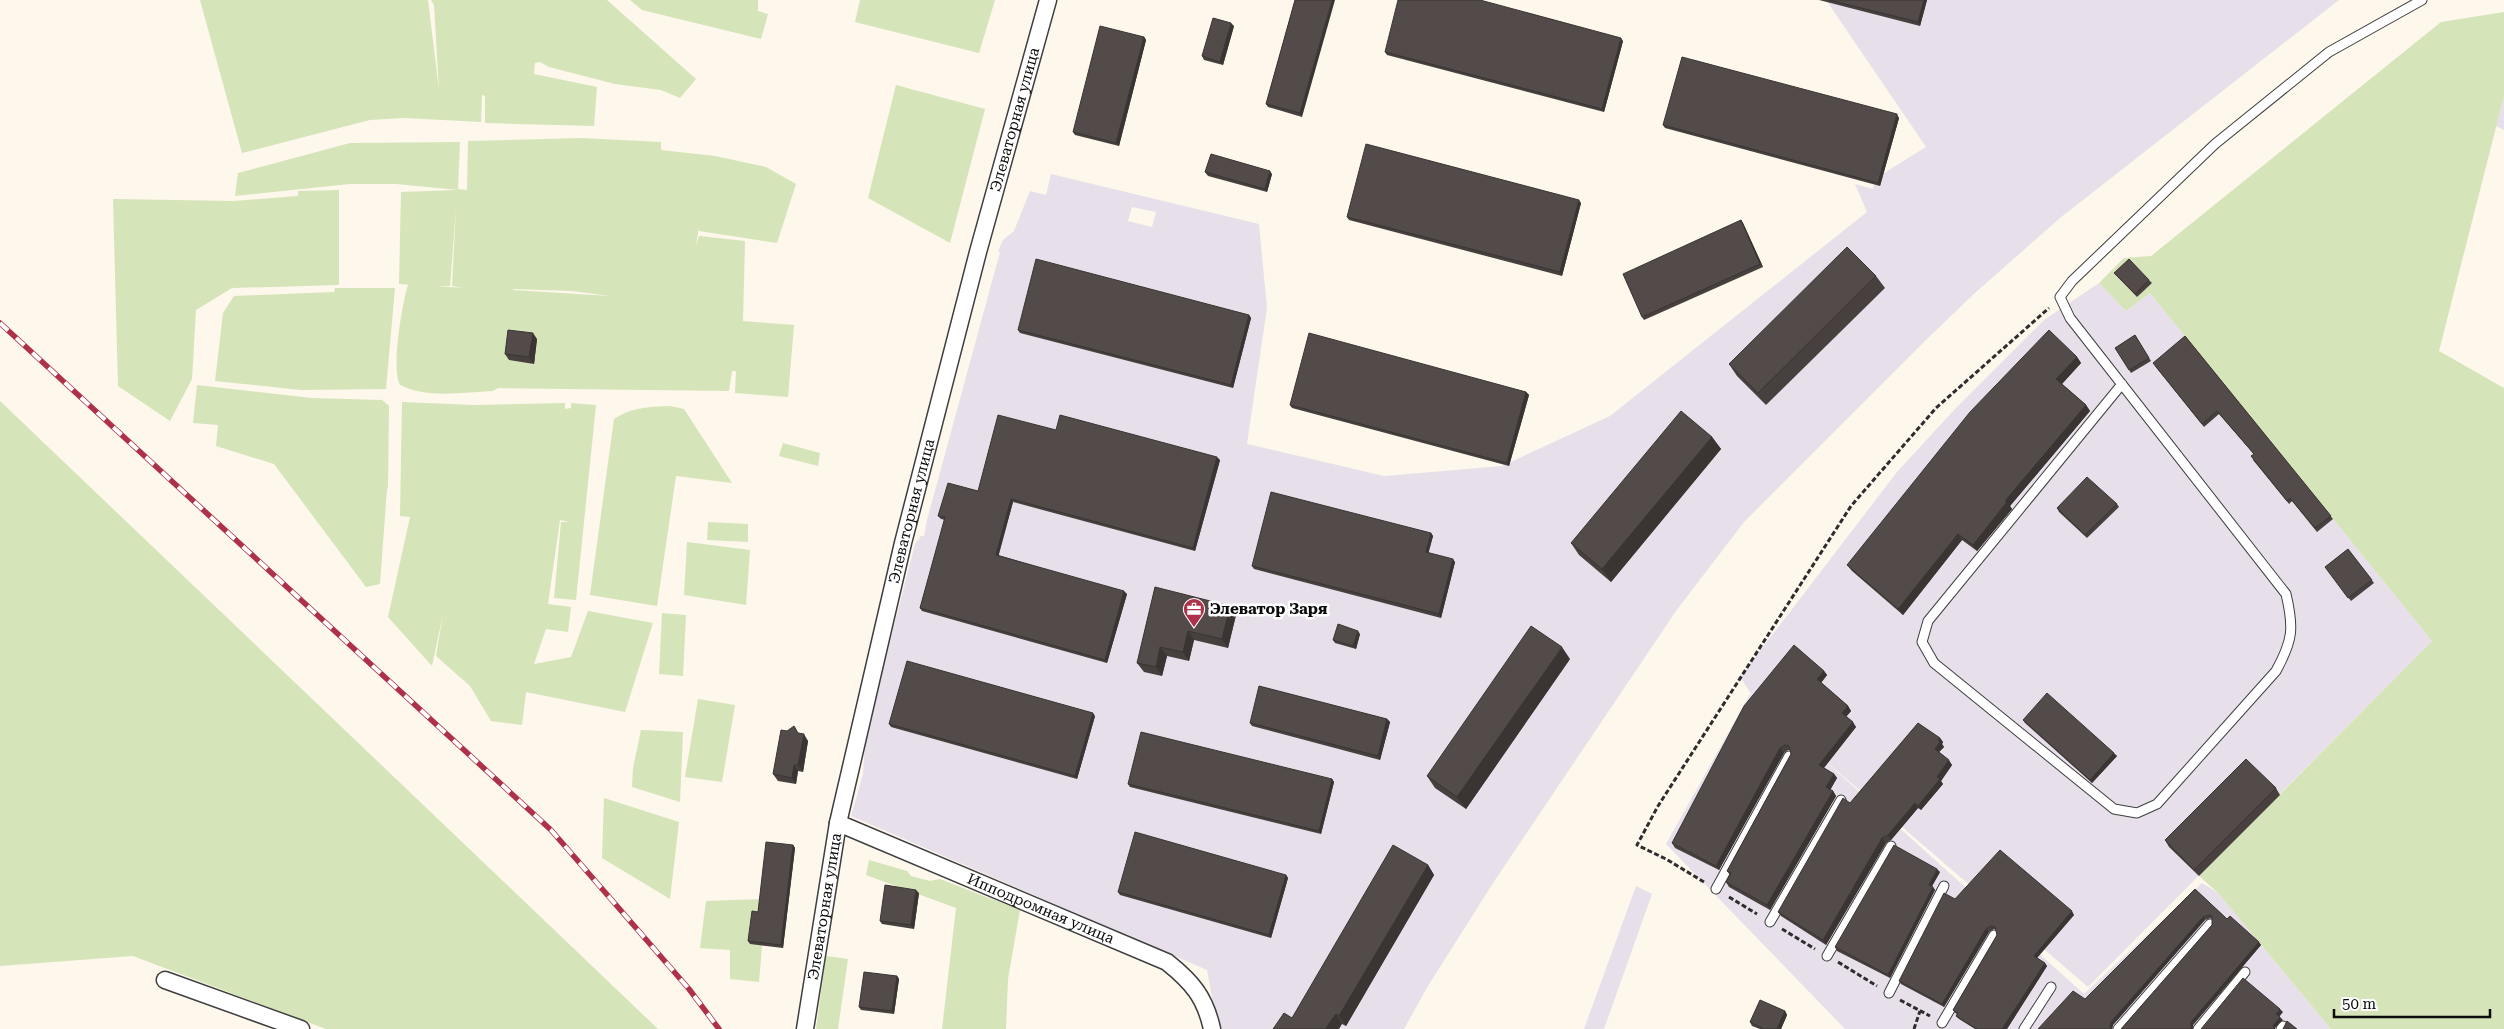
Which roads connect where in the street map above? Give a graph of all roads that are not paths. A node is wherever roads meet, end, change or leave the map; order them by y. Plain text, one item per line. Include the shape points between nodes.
1 (1048, 0) edge
2 (2422, 0) edge
3 (2122, 384) junction
4 (1789, 756) edge
5 (1841, 800) edge
6 (838, 823) junction
7 (1891, 846) edge
8 (1944, 886) dead end
9 (1716, 889) road end
10 (1770, 922) road end
11 (2210, 924) edge
12 (1994, 935) edge
13 (1827, 956) road end
14 (2245, 972) dead end
15 (165, 980) dead end
16 (2051, 987) dead end
17 (1889, 993) road end
18 (1942, 1023) road end
19 (301, 1029) edge
20 (804, 1029) edge
21 (1212, 1029) edge
22 (2024, 1029) edge
23 (2118, 1029) edge
24 (2198, 1029) edge

1 - 6 street, Элеваторная улица via 978,252 918,487
2 - 3 lane via 2329,52 2216,144 2072,281 2060,297 2070,318
3 - 3 lane via 2286,594 2292,619 2289,647 2276,670 2156,804 2137,813 2114,809 1934,663 1922,642 1928,621
4 - 9 lane
5 - 10 lane
6 - 20 street, Элеваторная улица
6 - 21 street, Ипподромная улица via 1167,962 1190,980 1202,1000
7 - 13 lane
8 - 17 lane
11 - 23 lane
12 - 18 lane
14 - 24 lane
15 - 19 street
16 - 22 lane

